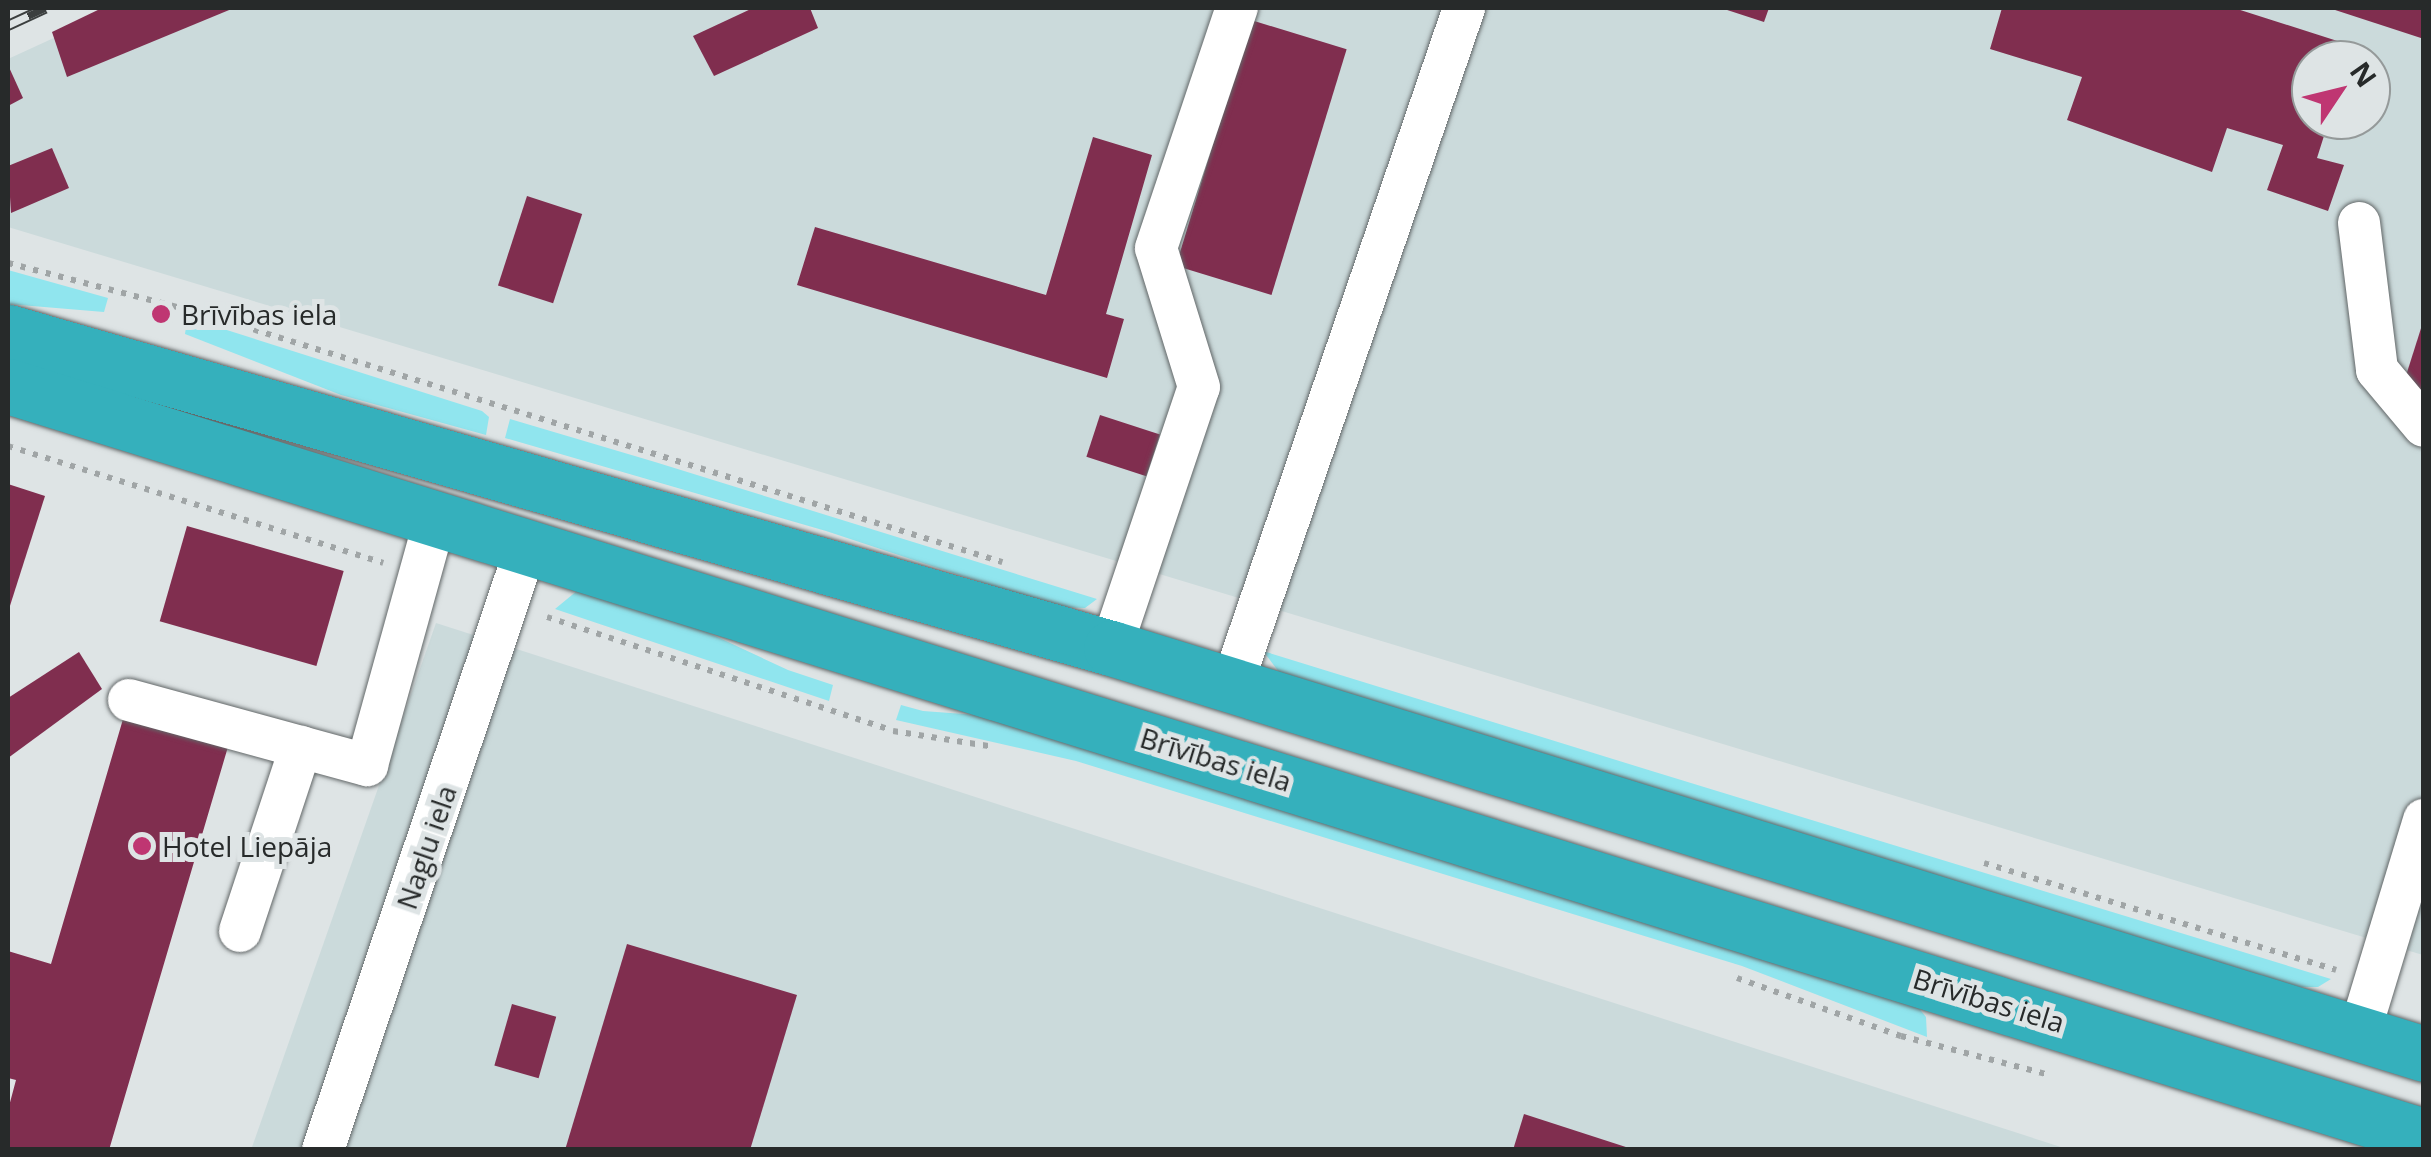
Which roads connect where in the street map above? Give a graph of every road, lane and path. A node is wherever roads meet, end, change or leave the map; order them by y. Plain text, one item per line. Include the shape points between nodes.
1 (1237, 8) edge
2 (1464, 8) edge
3 (2358, 223) dead end
4 (8, 262) edge
5 (8, 332) edge
6 (8, 386) edge
7 (506, 410) dead end
8 (2424, 426) edge
9 (8, 446) edge
10 (436, 516) junction
11 (528, 544) junction
12 (419, 574) junction
13 (508, 603) junction
14 (1111, 648) junction
15 (1232, 684) junction
16 (129, 700) dead end
17 (301, 747) junction
18 (1004, 748) dead end
19 (2424, 820) edge
20 (240, 932) dead end
21 (1724, 973) dead end
22 (2358, 1034) junction
23 (2424, 1054) edge
24 (2068, 1079) dead end
25 (2424, 1136) edge
26 (324, 1150) edge

1 - 14 street via 1156,248 1199,387
2 - 15 street
3 - 8 street via 2377,370
4 - 7 path via 204,314
5 - 14 highway
6 - 10 highway, Brīvības iela
9 - 12 path
10 - 11 highway, Brīvības iela
10 - 12 street
11 - 13 street, Naglu iela
11 - 25 highway, Brīvības iela
12 - 17 street via 367,765
13 - 18 path via 832,713 894,731
13 - 26 street, Naglu iela
14 - 15 highway
15 - 22 highway
16 - 17 street
17 - 20 street
19 - 22 street
21 - 24 path via 1901,1036
22 - 23 highway

